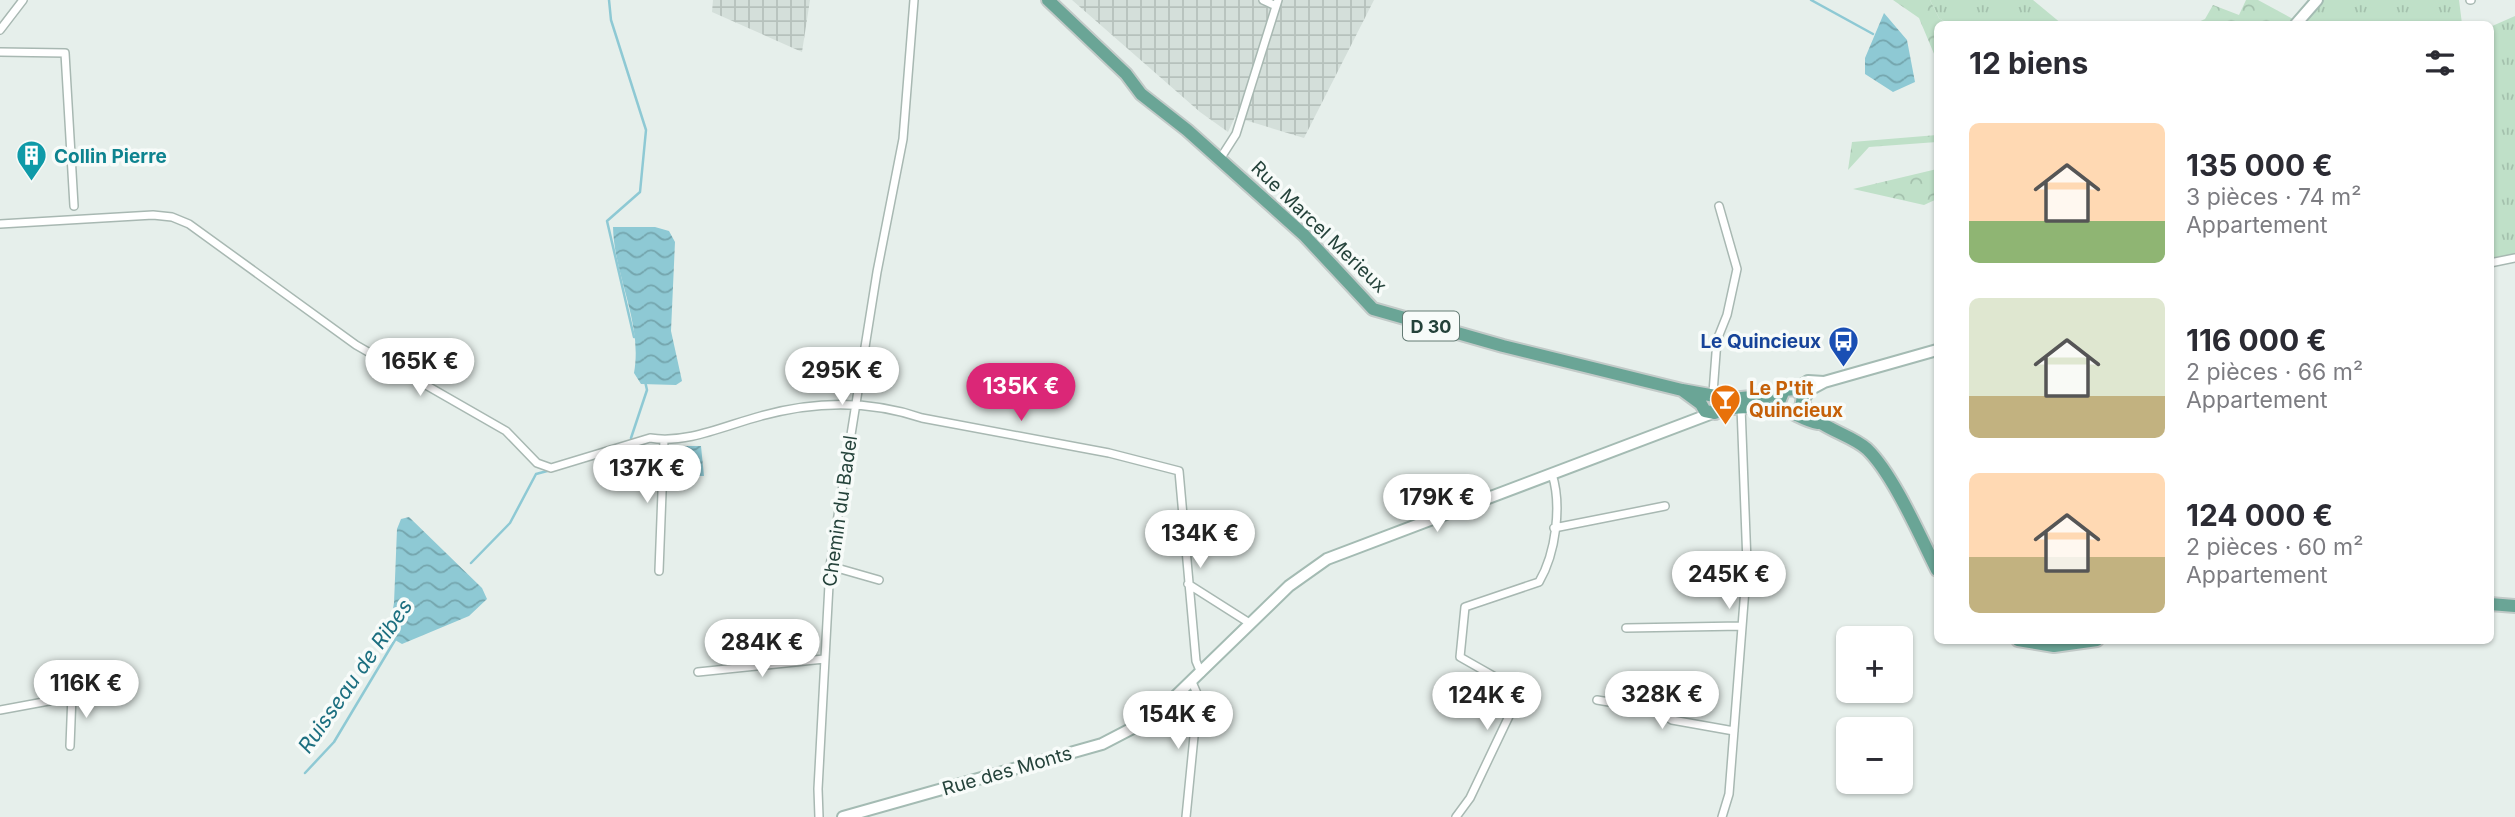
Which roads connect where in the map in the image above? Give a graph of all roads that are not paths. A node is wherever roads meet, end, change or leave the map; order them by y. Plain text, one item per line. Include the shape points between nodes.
1 (23, 0) edge
2 (914, 0) edge
3 (1048, 0) edge
4 (1263, 0) edge
5 (2317, 0) edge
6 (1277, 3) edge
7 (2299, 21) edge
8 (0, 30) edge
9 (0, 52) edge
10 (1220, 159) junction
11 (74, 206) dead end
12 (1719, 206) dead end
13 (0, 224) edge
14 (2515, 258) edge
15 (2494, 262) edge
16 (1934, 351) edge
17 (1780, 394) junction
18 (1801, 397) junction
19 (1711, 402) junction
20 (857, 404) junction
21 (1741, 407) junction
22 (1787, 410) junction
23 (1822, 423) junction
24 (664, 440) junction
25 (1552, 474) junction
26 (1665, 506) dead end
27 (1554, 528) junction
28 (1934, 564) edge
29 (830, 566) junction
30 (659, 571) dead end
31 (879, 580) dead end
32 (1188, 584) junction
33 (2494, 604) edge
34 (2515, 606) edge
35 (1251, 624) junction
36 (1742, 626) junction
37 (1626, 628) dead end
38 (2042, 644) edge
39 (2069, 644) edge
40 (824, 659) junction
41 (698, 672) dead end
42 (1201, 674) junction
43 (1192, 682) junction
44 (103, 691) dead end
45 (72, 695) junction
46 (1597, 700) dead end
47 (0, 710) edge
48 (1734, 732) junction
49 (70, 746) dead end
50 (820, 817) edge
51 (843, 817) edge
52 (1186, 817) edge
53 (1456, 817) edge
54 (1722, 817) edge

1 - 8 street
2 - 20 street, Chemin du Badel via 903,139
3 - 10 main road, Rue Marcel Merieux / D 30 via 1141,94
4 - 6 street
5 - 7 street
6 - 10 street via 1236,134
9 - 11 street via 65,53
10 - 19 main road, Rue Marcel Merieux / D 30 via 1304,235 1373,309 1682,390
12 - 19 street via 1737,269 1717,340
13 - 24 street via 153,215 190,224 356,345 497,425 537,463 551,468 650,438
14 - 15 street
16 - 18 street via 1824,382 1808,381
17 - 18 main road, Rue Marcel Merieux via 1787,389
17 - 19 main road, Rue Marcel Merieux / D 30
17 - 22 main road
18 - 22 main road
18 - 23 main road, D 30 via 1805,409
19 - 21 main road, Rue Marcel Merieux / D 30
19 - 25 street, Rue des Monts via 1689,422
20 - 24 street via 810,406
20 - 29 street, Chemin du Badel
20 - 32 street via 1179,471
21 - 22 main road, Rue Marcel Merieux / D 30
21 - 36 street via 1746,563
22 - 23 main road, D 30 via 1806,421
23 - 28 main road, D 30 via 1868,450 1904,505
24 - 30 street
25 - 27 street via 1558,493
25 - 35 street, Rue des Monts via 1327,559 1289,586
26 - 27 street
27 - 53 street via 1547,569 1539,582 1465,607 1460,657 1504,682 1510,715 1476,788
29 - 31 street
29 - 40 street, Chemin du Badel
32 - 35 street
32 - 42 street
33 - 34 main road
35 - 42 street, Rue des Monts
36 - 37 street
36 - 48 street
38 - 39 main road
40 - 41 street
40 - 50 street, Chemin du Badel
42 - 43 street, Rue des Monts
43 - 51 street, Rue des Monts via 1154,717 1102,744
43 - 52 street via 1198,696
44 - 45 street
45 - 47 street
45 - 49 street
46 - 48 street via 1657,710 1672,720
48 - 54 street via 1729,794

